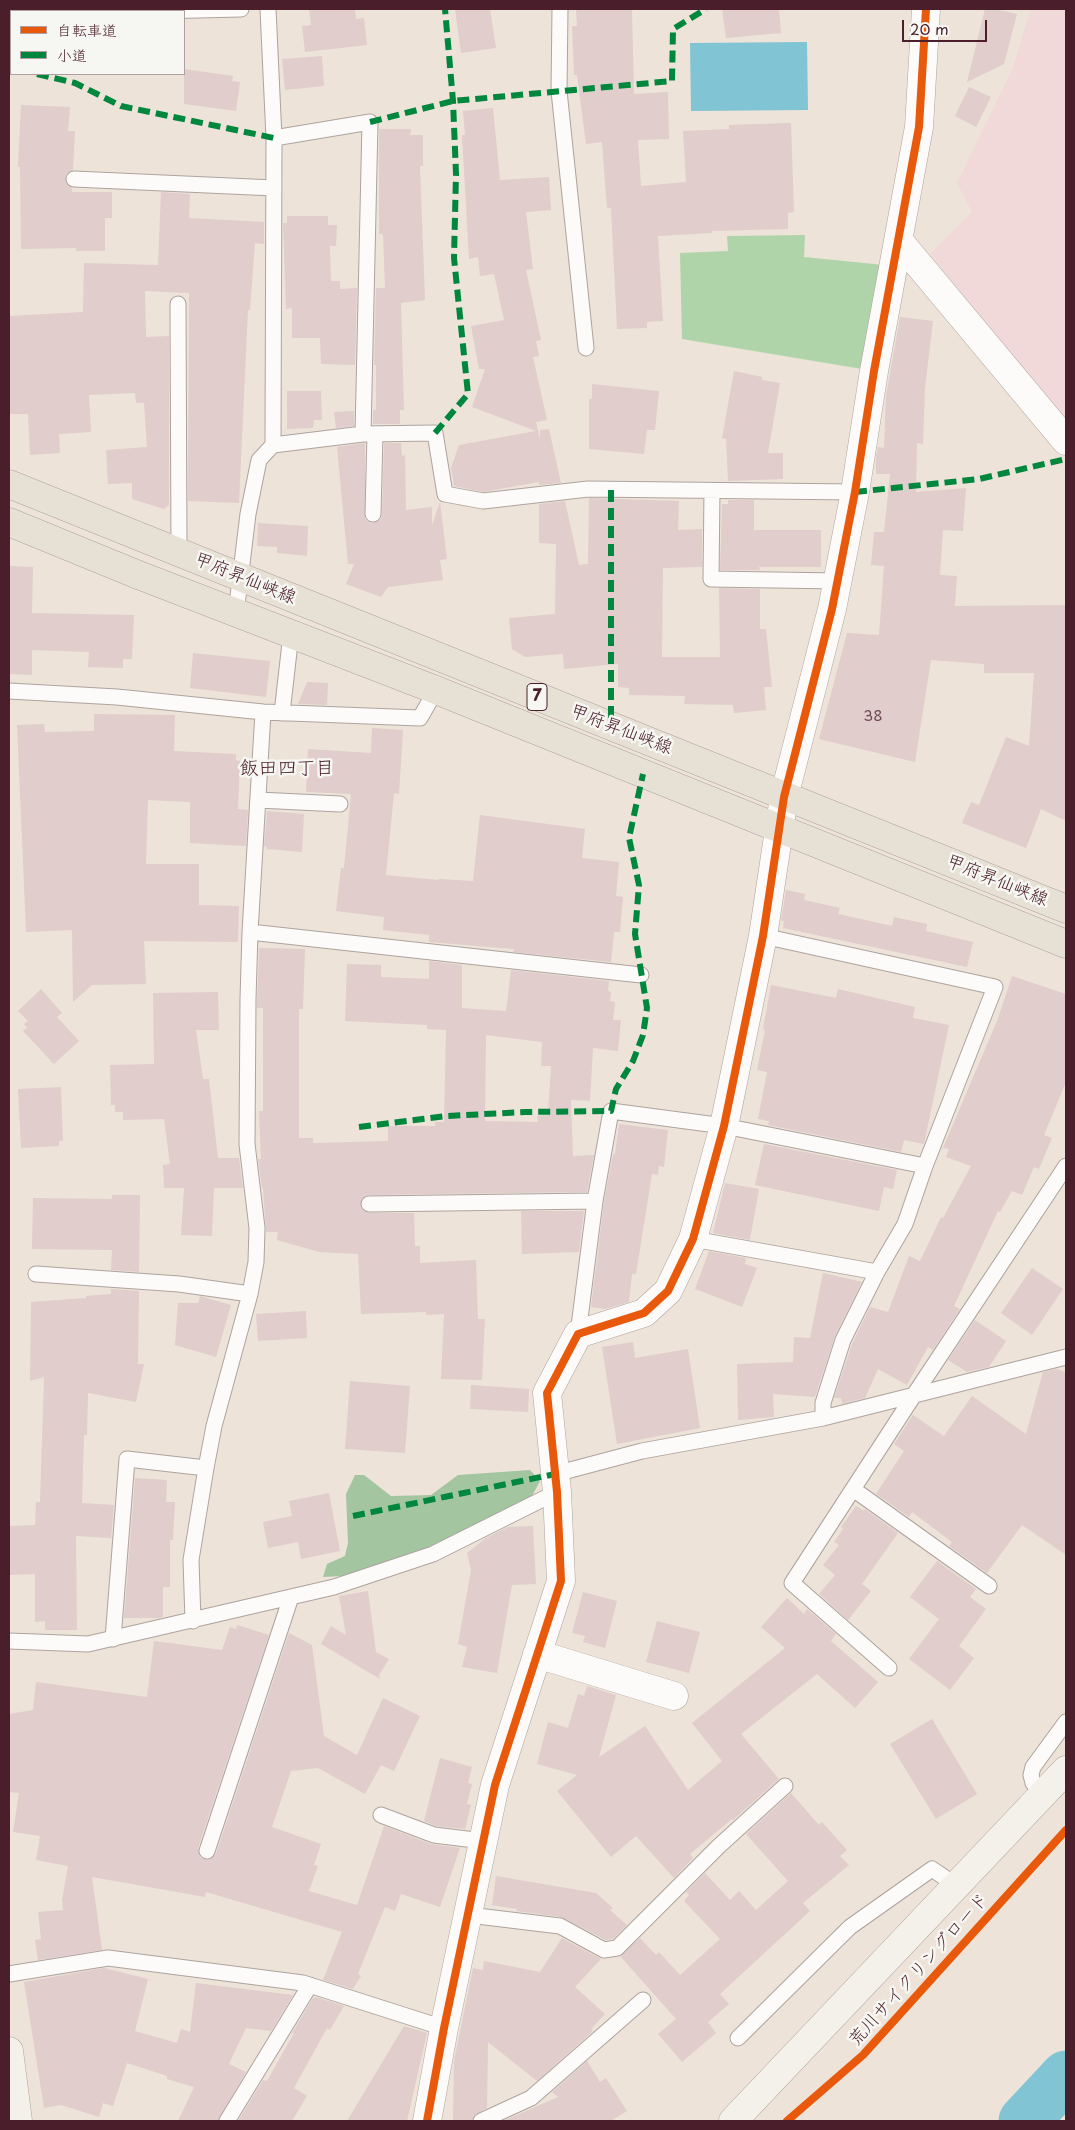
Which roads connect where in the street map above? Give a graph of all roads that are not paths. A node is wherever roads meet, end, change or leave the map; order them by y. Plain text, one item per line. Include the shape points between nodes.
1 (241, 9) edge
2 (268, 9) edge
3 (560, 9) edge
4 (926, 9) edge
5 (185, 10) edge
6 (274, 138) junction
7 (74, 179) dead end
8 (274, 188) junction
9 (899, 242) junction
10 (178, 304) dead end
11 (586, 348) dead end
12 (369, 434) junction
13 (1066, 441) edge
14 (273, 445) junction
15 (9, 484) edge
16 (712, 491) junction
17 (855, 492) junction
18 (374, 514) dead end
19 (9, 522) edge
20 (179, 552) junction
21 (240, 577) junction
22 (838, 581) junction
23 (236, 613) junction
24 (292, 634) junction
25 (436, 690) junction
26 (9, 691) edge
27 (263, 712) junction
28 (282, 713) junction
29 (784, 797) junction
30 (258, 800) junction
31 (340, 804) dead end
32 (779, 828) junction
33 (1066, 909) edge
34 (250, 932) junction
35 (763, 936) junction
36 (1066, 944) edge
37 (641, 975) dead end
38 (724, 1126) junction
39 (926, 1166) junction
40 (1066, 1166) edge
41 (595, 1201) junction
42 (369, 1204) dead end
43 (693, 1239) junction
44 (877, 1272) junction
45 (36, 1274) dead end
46 (250, 1294) junction
47 (578, 1334) junction
48 (1066, 1357) edge
49 (914, 1395) junction
50 (823, 1418) junction
51 (206, 1468) junction
52 (556, 1483) junction
53 (853, 1489) junction
54 (989, 1586) dead end
55 (291, 1597) junction
56 (193, 1621) junction
57 (113, 1639) junction
58 (9, 1641) edge
59 (537, 1654) junction
60 (889, 1668) dead end
61 (674, 1696) dead end
62 (1066, 1722) edge
63 (1066, 1770) edge
64 (785, 1786) dead end
65 (1043, 1796) junction
66 (381, 1815) dead end
67 (484, 1841) junction
68 (207, 1851) dead end
69 (957, 1886) junction
70 (469, 1915) junction
71 (9, 1974) edge
72 (310, 1985) junction
73 (643, 2000) dead end
74 (444, 2028) junction
75 (738, 2038) dead end
76 (9, 2051) edge
77 (18, 2121) edge
78 (227, 2121) edge
79 (426, 2121) edge
80 (481, 2121) edge
81 (733, 2121) edge

1 - 5 lane
2 - 6 lane
3 - 11 lane via 560,91
4 - 9 street via 919,127
6 - 8 lane
6 - 12 lane via 370,122
7 - 8 lane
8 - 14 lane
9 - 13 street
9 - 17 street
10 - 20 lane
12 - 14 lane
12 - 16 lane via 434,433 445,494 483,500 588,489
12 - 18 lane
14 - 21 lane via 259,460
15 - 20 main road, 甲府昇仙峡線 / 7
16 - 17 lane
16 - 22 lane via 711,579
17 - 22 street
19 - 23 main road, 甲府昇仙峡線 / 7
20 - 21 main road, 甲府昇仙峡線 / 7
21 - 23 lane
21 - 29 main road, 甲府昇仙峡線 / 7
22 - 29 street
23 - 24 main road, 甲府昇仙峡線 / 7
24 - 25 main road, 甲府昇仙峡線 / 7
24 - 28 lane
25 - 28 lane via 420,718
25 - 32 main road, 甲府昇仙峡線 / 7
26 - 27 lane via 117,697
27 - 28 lane
27 - 30 lane
29 - 32 street
29 - 33 main road, 甲府昇仙峡線 / 7
30 - 31 lane
30 - 34 lane
32 - 35 street
32 - 36 main road, 甲府昇仙峡線 / 7
34 - 37 lane
34 - 46 lane via 248,1144 257,1228 256,1262
35 - 38 street
35 - 39 lane via 995,987
38 - 39 lane
38 - 41 lane via 611,1111
38 - 43 street
39 - 44 lane via 905,1224
40 - 49 lane
41 - 42 lane
41 - 47 lane
43 - 44 lane
43 - 47 street via 668,1291 644,1313
44 - 50 lane via 843,1340 823,1403
45 - 46 lane via 180,1284
46 - 51 lane via 214,1426
47 - 52 street via 547,1393
48 - 49 lane
49 - 50 lane
49 - 53 lane
50 - 52 lane via 642,1451
51 - 56 lane via 191,1560
51 - 57 lane via 127,1459
52 - 55 lane via 433,1554 334,1587
52 - 59 street via 561,1581
53 - 54 lane
53 - 60 lane via 792,1583
55 - 56 lane
55 - 68 lane
56 - 57 lane
57 - 58 lane via 88,1644
59 - 61 street
59 - 67 street via 495,1785
62 - 65 lane via 1033,1767 1033,1783
63 - 65 street
64 - 70 lane via 719,1846 617,1948 604,1950 560,1926
65 - 69 street
66 - 67 lane via 434,1835
67 - 70 street
69 - 75 lane via 932,1869 850,1927
69 - 81 street
70 - 74 street
71 - 72 lane via 108,1958
72 - 74 lane
72 - 78 lane
73 - 80 lane via 531,2098
74 - 79 street
76 - 77 street

